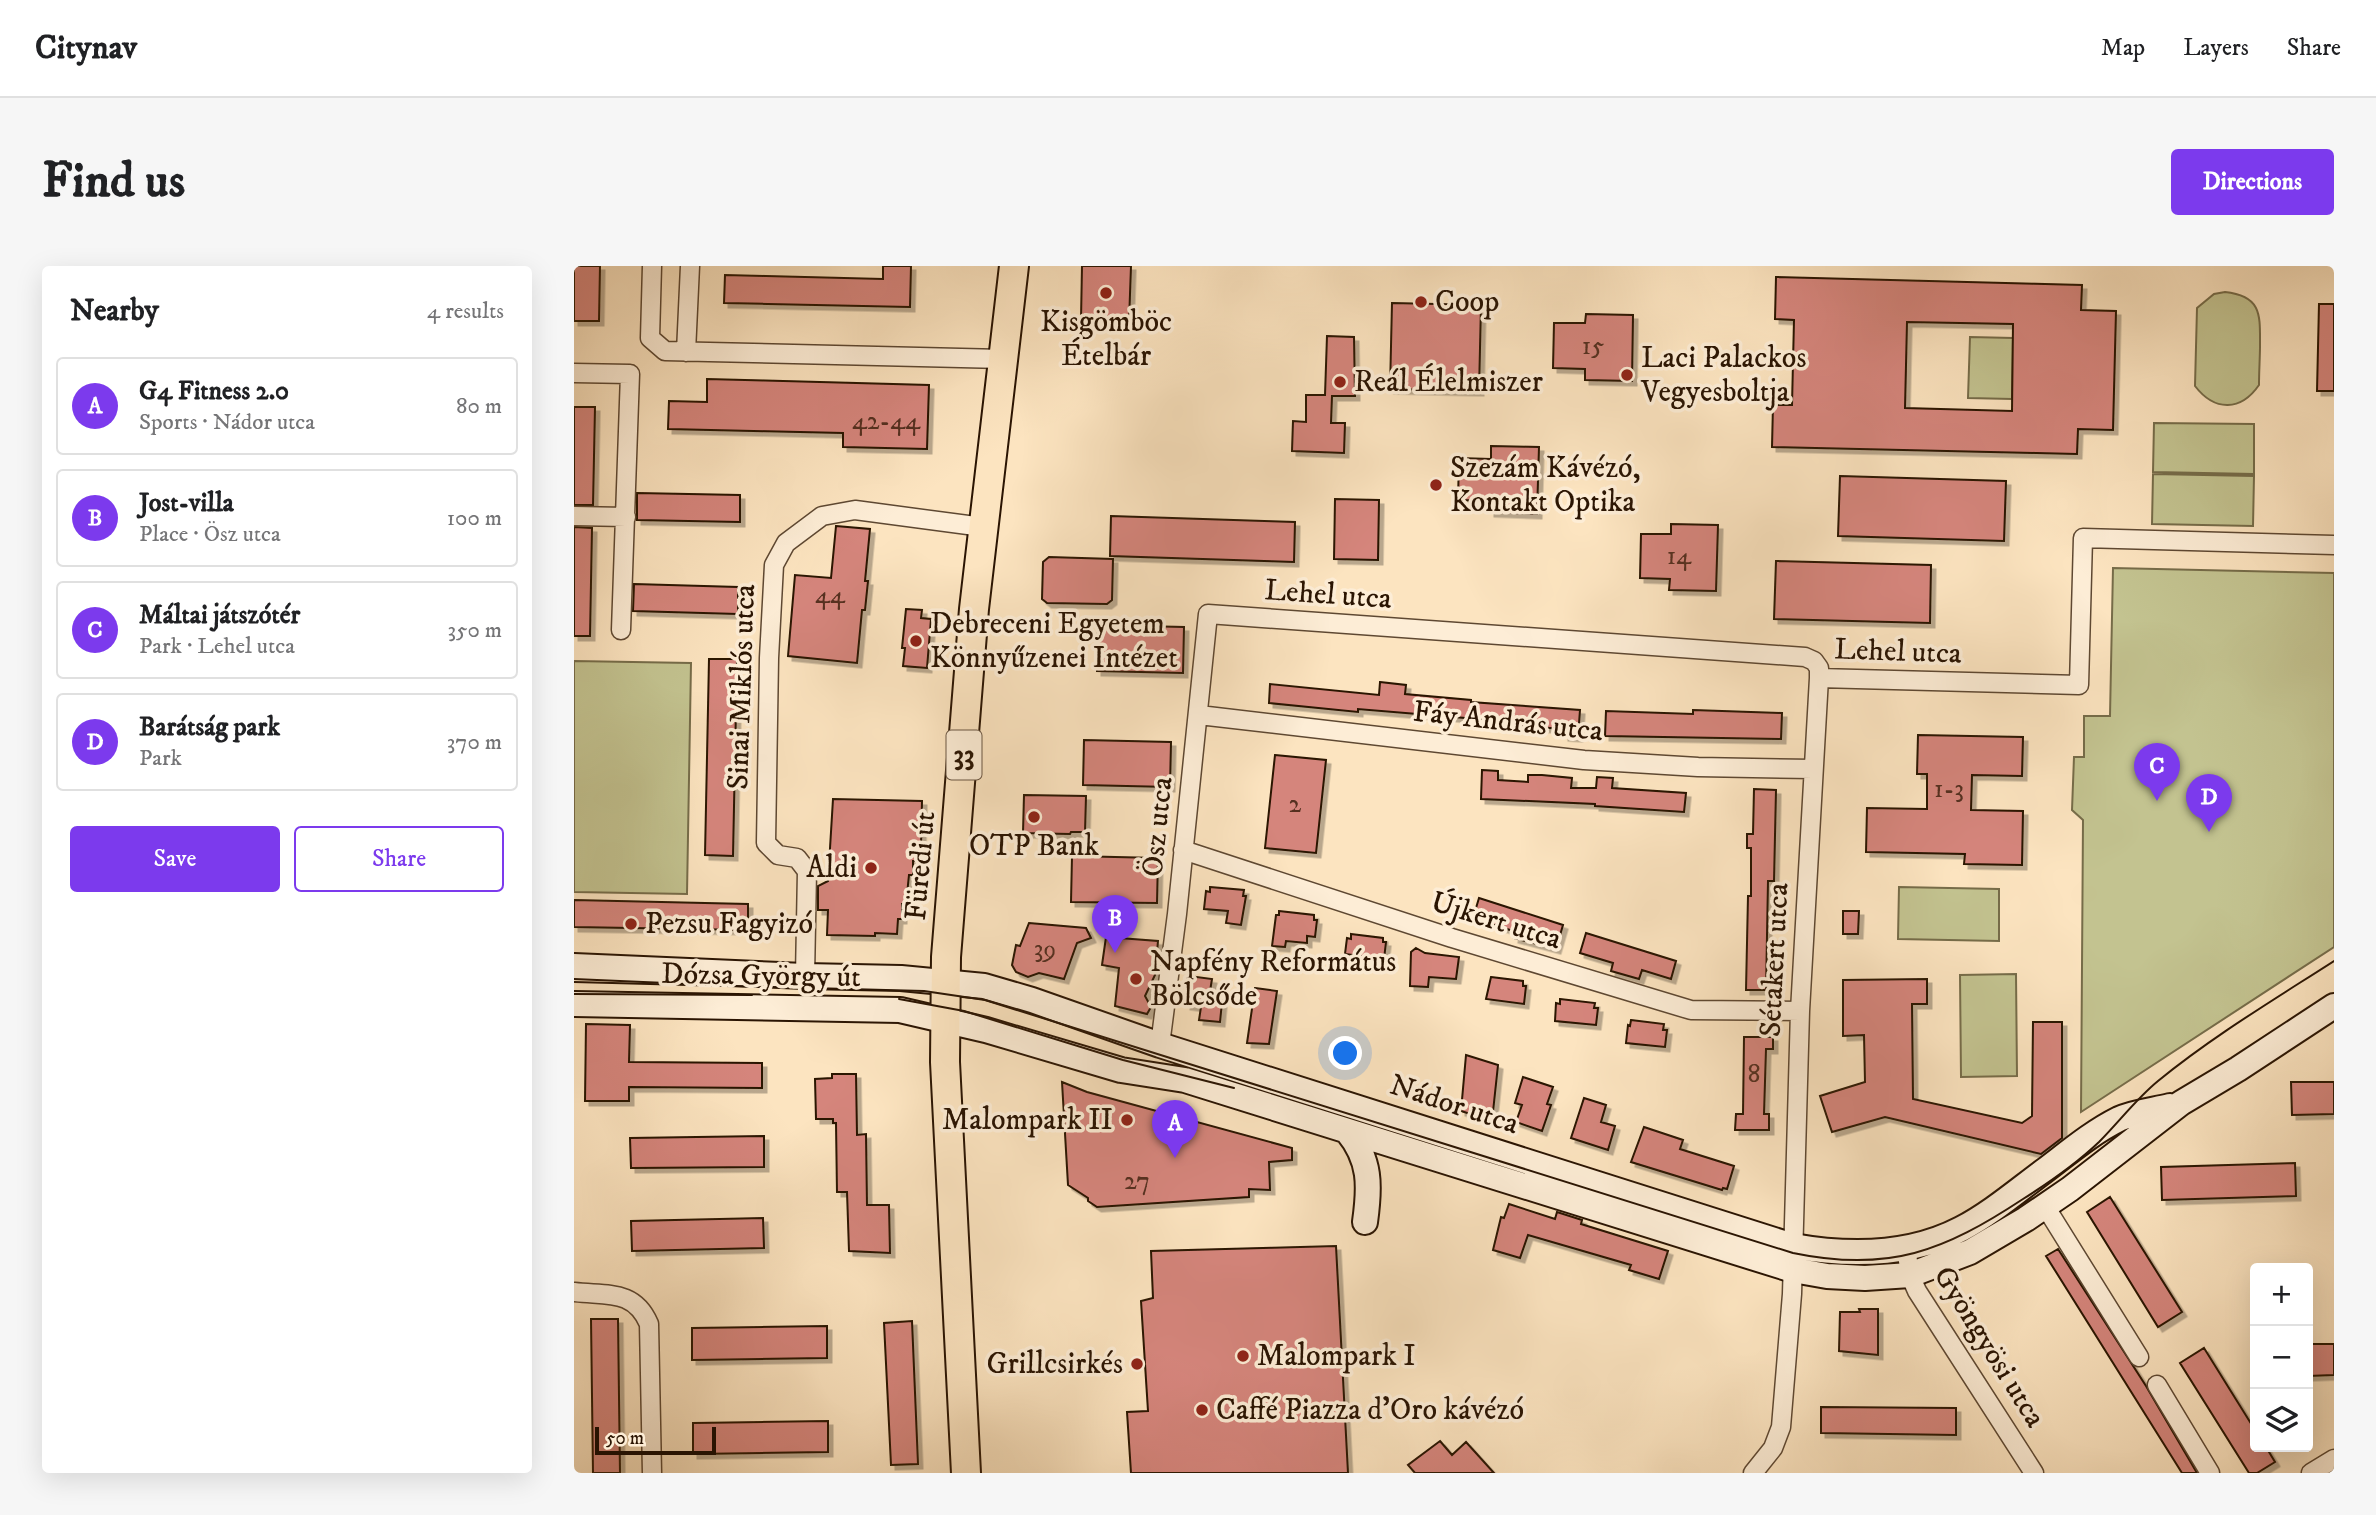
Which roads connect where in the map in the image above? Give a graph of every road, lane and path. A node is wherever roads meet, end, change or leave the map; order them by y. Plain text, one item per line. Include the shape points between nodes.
1 (652, 266) edge
2 (690, 266) edge
3 (1014, 266) edge
4 (686, 352) junction
5 (1003, 359) junction
6 (574, 373) edge
7 (574, 516) edge
8 (626, 517) junction
9 (982, 527) junction
10 (2334, 545) edge
11 (1208, 614) joint
12 (621, 630) dead end
13 (1819, 678) junction
14 (1199, 715) junction
15 (1813, 769) junction
16 (1182, 850) junction
17 (574, 966) edge
18 (805, 976) junction
19 (946, 982) junction
20 (574, 1004) edge
21 (2334, 1006) edge
22 (1800, 1012) junction
23 (946, 1021) junction
24 (1160, 1045) junction
25 (2181, 1103) junction
26 (1347, 1131) junction
27 (1397, 1133) junction
28 (2045, 1206) junction
29 (1365, 1222) dead end
30 (1793, 1246) junction
31 (1906, 1247) junction
32 (1793, 1270) junction
33 (1910, 1275) junction
34 (574, 1292) edge
35 (2139, 1357) dead end
36 (2157, 1385) dead end
37 (2334, 1459) edge
38 (652, 1473) edge
39 (966, 1473) edge
40 (1753, 1473) edge
41 (2034, 1473) edge
42 (2210, 1473) edge
43 (2311, 1473) edge

1 - 4 street via 650,338 665,351
2 - 4 street
3 - 5 main road, Füredi út / 33
4 - 5 street
5 - 9 main road, Füredi út / 33
6 - 8 street via 630,374
7 - 8 street
8 - 12 street
9 - 18 street, Sinai Miklós utca via 855,510 822,516 786,543 774,565 766,843 778,855 797,858 807,871
9 - 19 main road, Füredi út / 33
10 - 13 street, Lehel utca via 2083,538 2079,685
11 - 13 street, Lehel utca via 1805,657 1814,660
11 - 14 street, Ösz utca
13 - 15 street, Sétakert utca
14 - 15 street, Fáy András utca via 1584,760
14 - 16 street, Ösz utca
15 - 22 street, Sétakert utca
16 - 22 street, Újkert utca via 1691,1010
16 - 24 street, Ösz utca
17 - 18 street, Dózsa György út
18 - 19 street, Dózsa György út
19 - 23 main road, Füredi út / 33
19 - 24 street, Nádor utca via 984,986
20 - 23 street, Dózsa György út via 900,1010
21 - 25 street
22 - 30 street, Sétakert utca
23 - 26 street, Nádor utca via 1121,1070 1185,1080
23 - 39 main road, Füredi út / 33
24 - 27 street, Nádor utca
25 - 28 street, Nádor utca
25 - 31 street, Nádor utca via 2120,1118 1961,1229
26 - 27 street, Nádor utca
26 - 29 street via 1359,1145 1366,1165 1369,1196
27 - 30 street, Nádor utca
27 - 32 street, Nádor utca
28 - 33 street, Nádor utca via 1970,1252
28 - 35 street
30 - 31 street, Nádor utca via 1865,1253
30 - 32 street, Sétakert utca
31 - 33 street, Gyöngyösi utca
32 - 33 street, Nádor utca via 1865,1278
32 - 40 street, Sétakert utca via 1781,1427 1773,1448
33 - 41 street, Gyöngyösi utca
34 - 38 street via 630,1298 643,1310 649,1324
36 - 42 street
37 - 43 street

